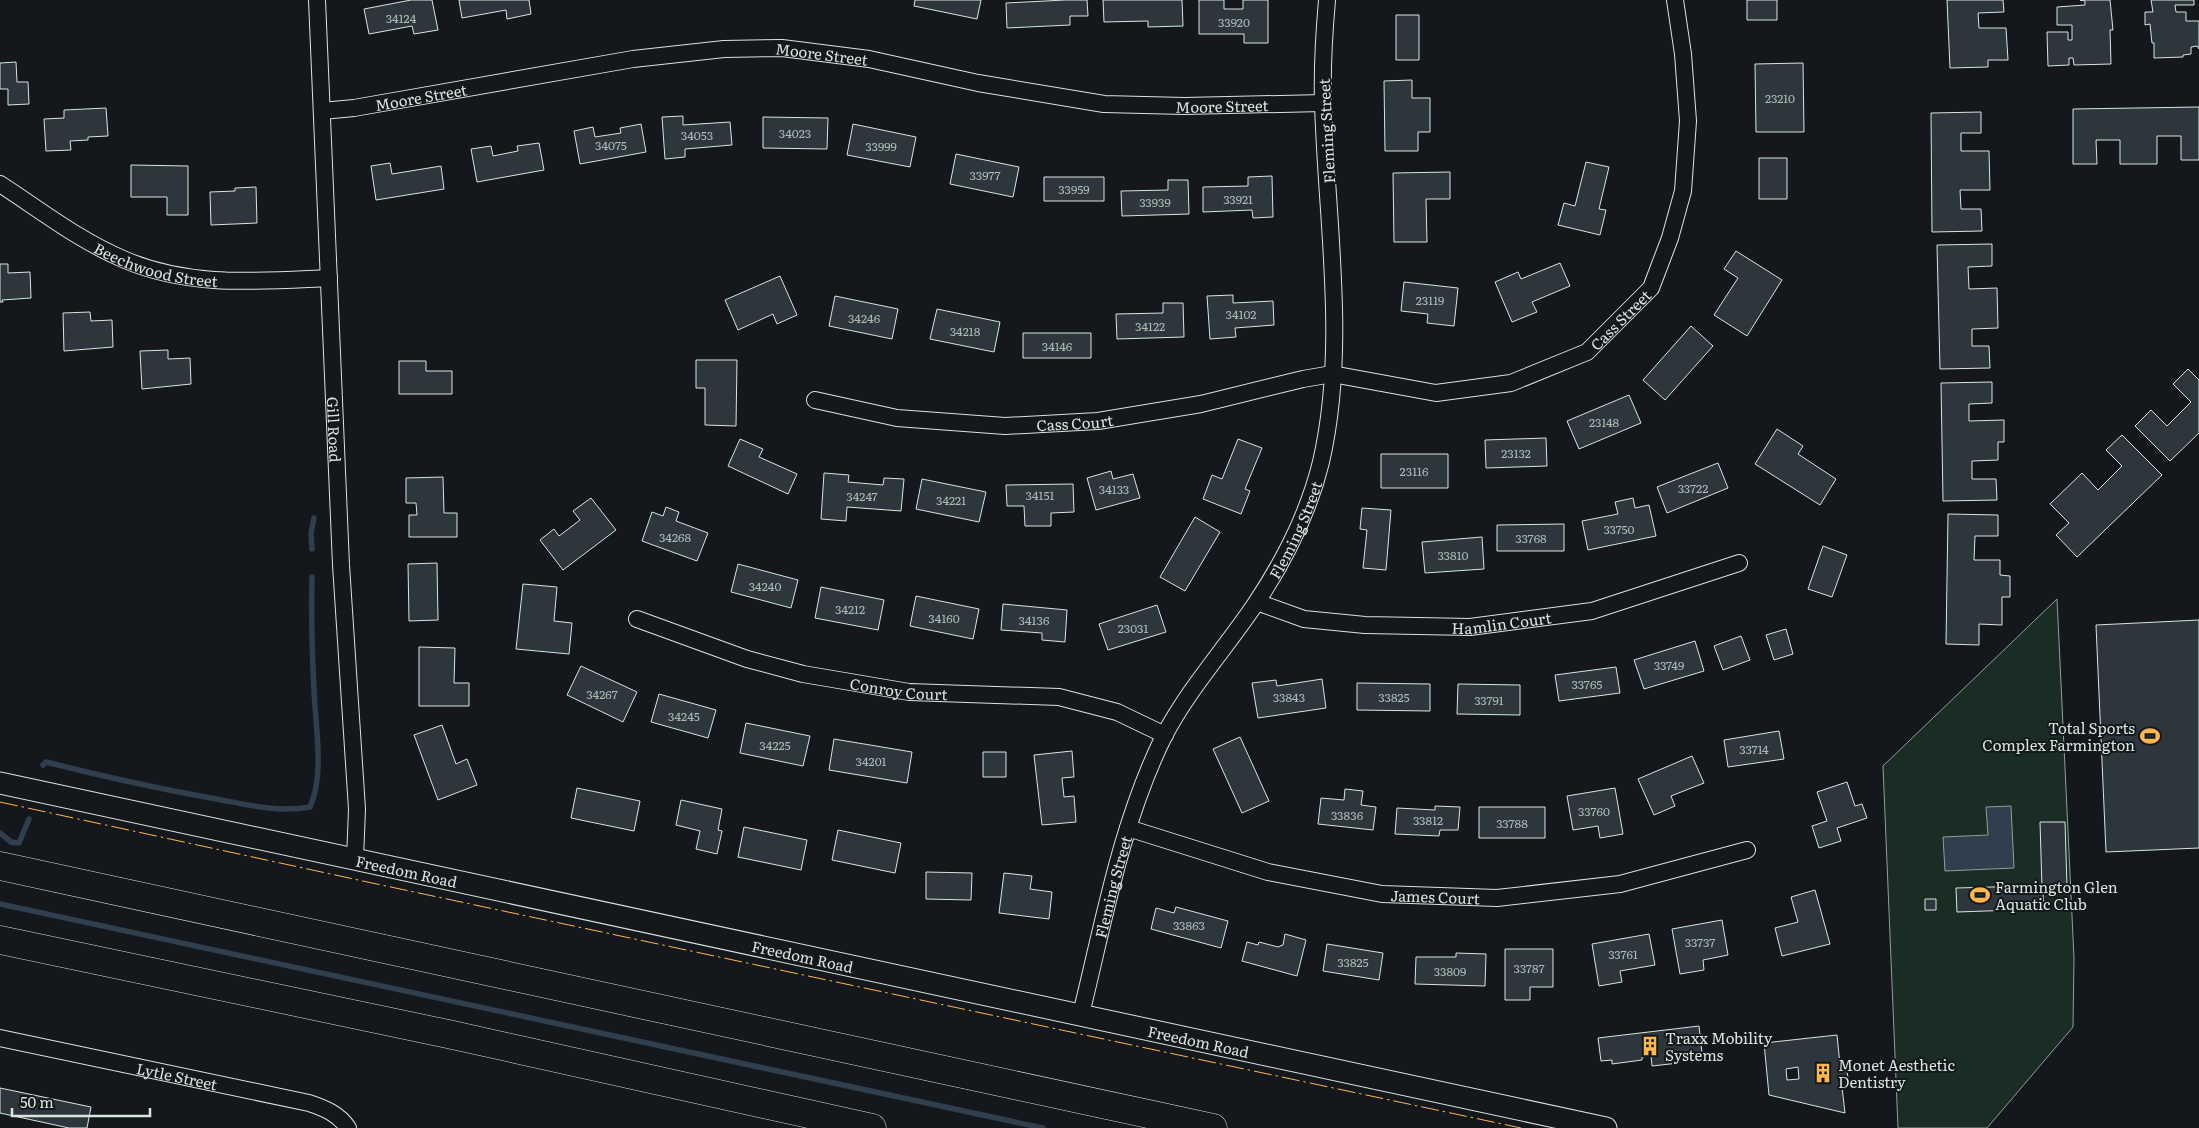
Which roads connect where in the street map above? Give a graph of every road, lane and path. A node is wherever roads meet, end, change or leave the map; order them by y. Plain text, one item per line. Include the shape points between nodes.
1 (317, 0) edge
2 (1326, 0) edge
3 (1676, 0) edge
4 (1323, 103) junction
5 (322, 111) junction
6 (0, 184) edge
7 (329, 278) junction
8 (1332, 374) junction
9 (815, 400) dead end
10 (1739, 563) dead end
11 (1257, 602) junction
12 (637, 619) dead end
13 (1165, 735) junction
14 (0, 783) edge
15 (1128, 828) junction
16 (1747, 850) dead end
17 (355, 859) junction
18 (0, 866) edge
19 (0, 940) edge
20 (1082, 1014) junction
21 (0, 1038) edge
22 (348, 1128) edge
23 (872, 1128) edge
24 (1213, 1128) edge
25 (1606, 1128) edge

1 - 5 street, Gill Road
2 - 4 street, Fleming Street
3 - 8 street, Cass Street via 1688,121 1683,191 1651,288 1588,352 1511,382 1436,393
4 - 5 street, Moore Street via 1104,104 987,85 869,59 782,48 724,49 633,59
4 - 8 street, Fleming Street via 1334,297
5 - 7 street, Gill Road
6 - 7 street, Beechwood Street via 94,244 162,273 229,282
7 - 17 street, Gill Road via 341,565 357,809
8 - 9 street, Cass Court via 1202,404 1098,421 1005,426 898,418
8 - 11 street, Fleming Street via 1321,462 1307,508
10 - 11 street, Hamlin Court via 1592,611 1470,627 1366,625 1304,619
11 - 13 street, Fleming Street via 1187,697
12 - 13 street, Conroy Court via 747,659 802,674 909,692 1058,697 1117,712
13 - 15 street, Fleming Street via 1144,781
14 - 17 street, Freedom Road
15 - 16 street, James Court via 1268,872 1382,894 1497,898 1620,884
15 - 20 street, Fleming Street
17 - 20 street, Freedom Road
18 - 24 highway
19 - 23 highway via 448,1034
20 - 25 street, Freedom Road
21 - 22 street, Lytle Street via 309,1103 323,1107

